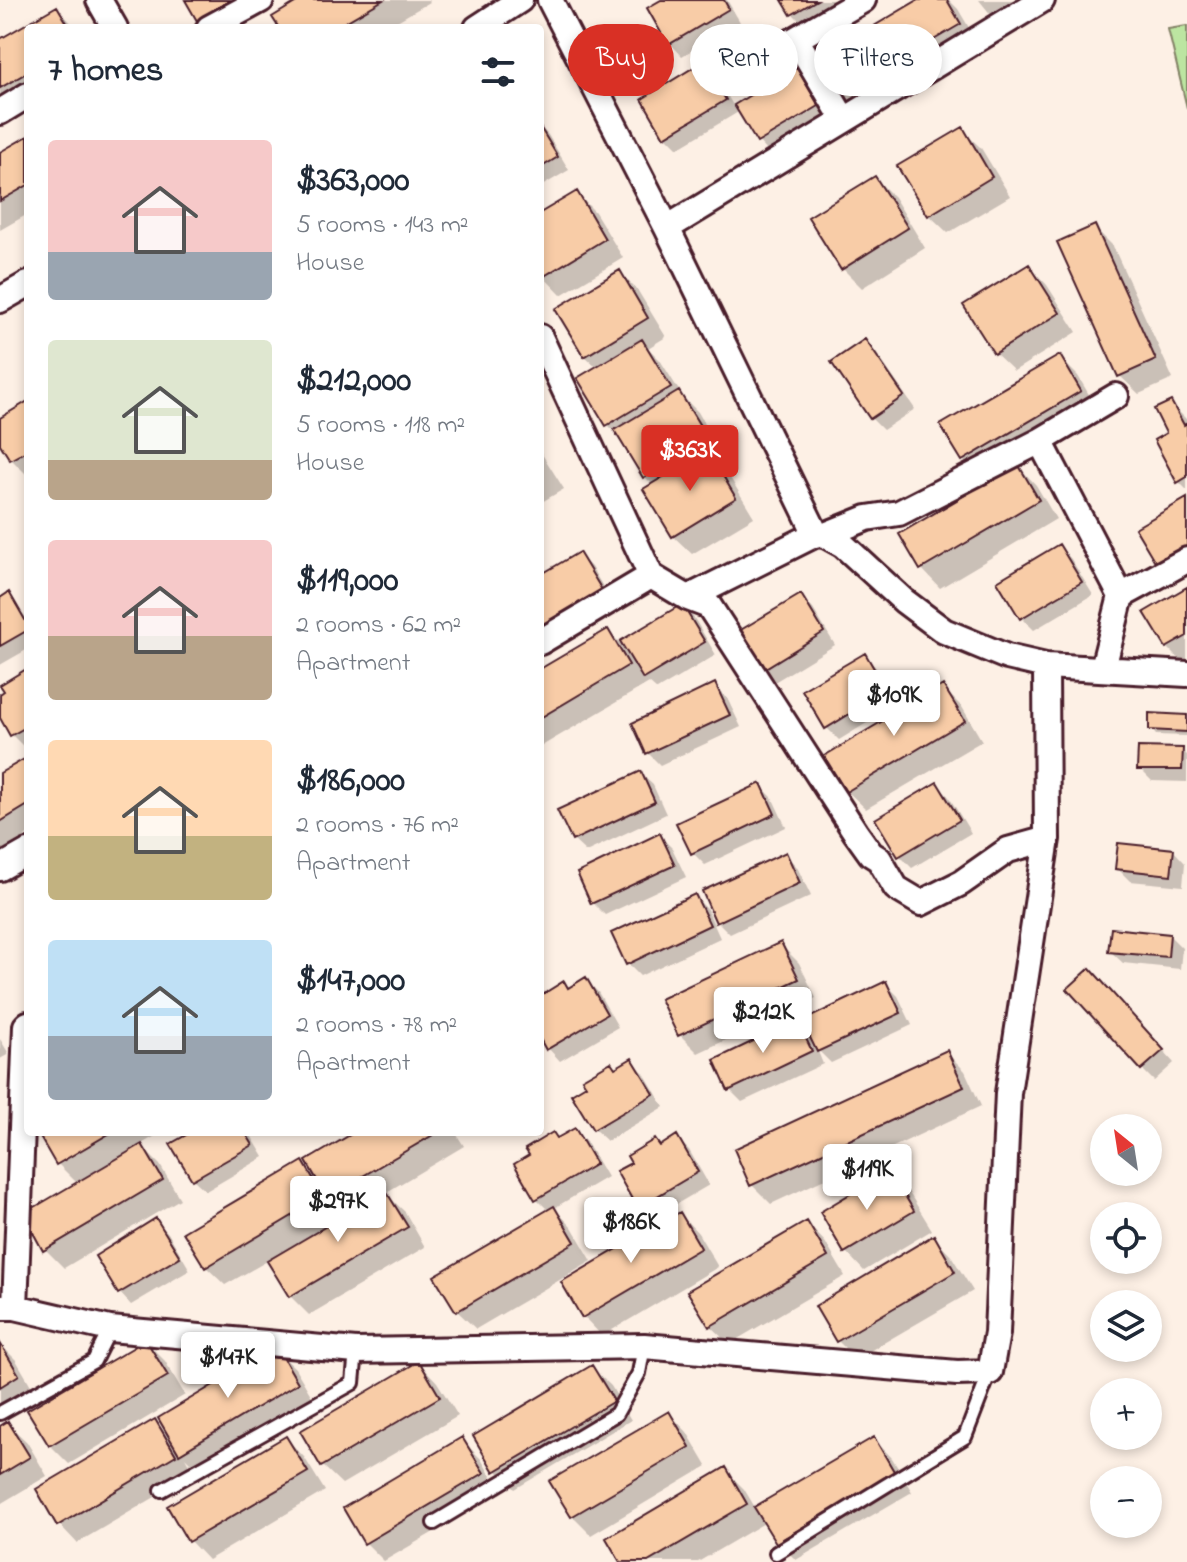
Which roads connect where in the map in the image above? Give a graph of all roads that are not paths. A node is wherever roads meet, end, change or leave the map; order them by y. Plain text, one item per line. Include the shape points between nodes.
1 (99, 0) edge
2 (261, 0) edge
3 (520, 0) edge
4 (550, 0) edge
5 (863, 0) edge
6 (1042, 0) edge
7 (113, 24) edge
8 (216, 24) edge
9 (483, 24) edge
10 (798, 38) edge
11 (798, 42) edge
12 (24, 97) edge
13 (0, 112) edge
14 (844, 120) junction
15 (667, 228) junction
16 (24, 286) edge
17 (0, 300) edge
18 (544, 346) edge
19 (1116, 396) dead end
20 (1040, 441) junction
21 (821, 534) junction
22 (1187, 560) edge
23 (651, 576) junction
24 (1121, 596) junction
25 (688, 598) junction
26 (544, 640) edge
27 (1046, 666) junction
28 (1103, 668) junction
29 (1187, 674) edge
30 (1047, 839) junction
31 (24, 854) edge
32 (0, 868) edge
33 (24, 1056) edge
34 (7, 1307) edge
35 (110, 1329) junction
36 (644, 1346) junction
37 (356, 1351) junction
38 (990, 1372) junction
39 (0, 1413) edge
40 (162, 1490) dead end
41 (434, 1523) dead end
42 (776, 1553) dead end

1 - 7 street
2 - 8 street
3 - 9 street
4 - 15 street
5 - 10 street
6 - 14 street
11 - 14 street
12 - 13 street
14 - 15 street
15 - 21 street
16 - 17 street
18 - 23 street
19 - 20 street
20 - 21 street via 899,513
20 - 24 street
21 - 25 street
21 - 27 street via 843,545 944,631 1007,657
22 - 24 street
23 - 25 street
23 - 26 street
24 - 28 street
25 - 30 street via 709,606 856,833 896,888 911,899 921,903 1008,850
27 - 28 street
27 - 30 street
28 - 29 street
30 - 38 street via 1008,1093 997,1333
31 - 32 street
33 - 34 street
34 - 35 street
35 - 37 street
35 - 39 lane via 94,1361
36 - 37 street
36 - 38 street
36 - 41 lane via 639,1373 616,1414
37 - 40 lane via 353,1383
38 - 42 lane via 965,1437

